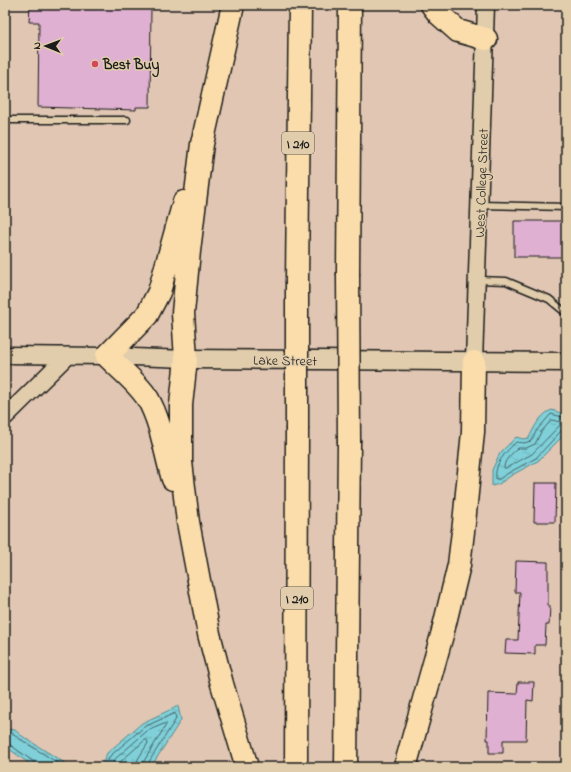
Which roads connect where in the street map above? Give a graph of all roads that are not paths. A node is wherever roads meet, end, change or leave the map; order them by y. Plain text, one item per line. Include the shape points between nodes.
1 (232, 5) edge
2 (300, 5) edge
3 (350, 5) edge
4 (432, 5) edge
5 (486, 5) edge
6 (486, 39) junction
7 (5, 120) edge
8 (127, 120) dead end
9 (202, 144) junction
10 (480, 205) junction
11 (566, 207) edge
12 (477, 280) junction
13 (566, 313) edge
14 (5, 355) edge
15 (67, 356) junction
16 (107, 356) junction
17 (186, 359) junction
18 (474, 362) junction
19 (566, 362) edge
20 (5, 417) edge
21 (193, 550) junction
22 (247, 767) edge
23 (296, 767) edge
24 (346, 767) edge
25 (405, 767) edge

1 - 9 highway
2 - 23 highway, I 210, bridge
3 - 24 highway, bridge
4 - 6 highway via 458,31
5 - 6 street, West College Street
6 - 10 street, West College Street
7 - 8 lane
9 - 16 highway via 159,292 147,315
9 - 17 highway via 183,313
10 - 11 lane
10 - 12 street, West College Street
12 - 13 lane via 506,281 549,299
12 - 18 street, West College Street
14 - 15 street, Lake Street
15 - 16 street, Lake Street
15 - 20 street
16 - 17 street, Lake Street
16 - 21 highway via 148,400 161,430
17 - 18 main road, Lake Street
17 - 21 highway via 180,405 181,462
18 - 19 main road, Lake Street
18 - 25 highway via 473,432 458,565 442,635
21 - 22 highway via 209,634

